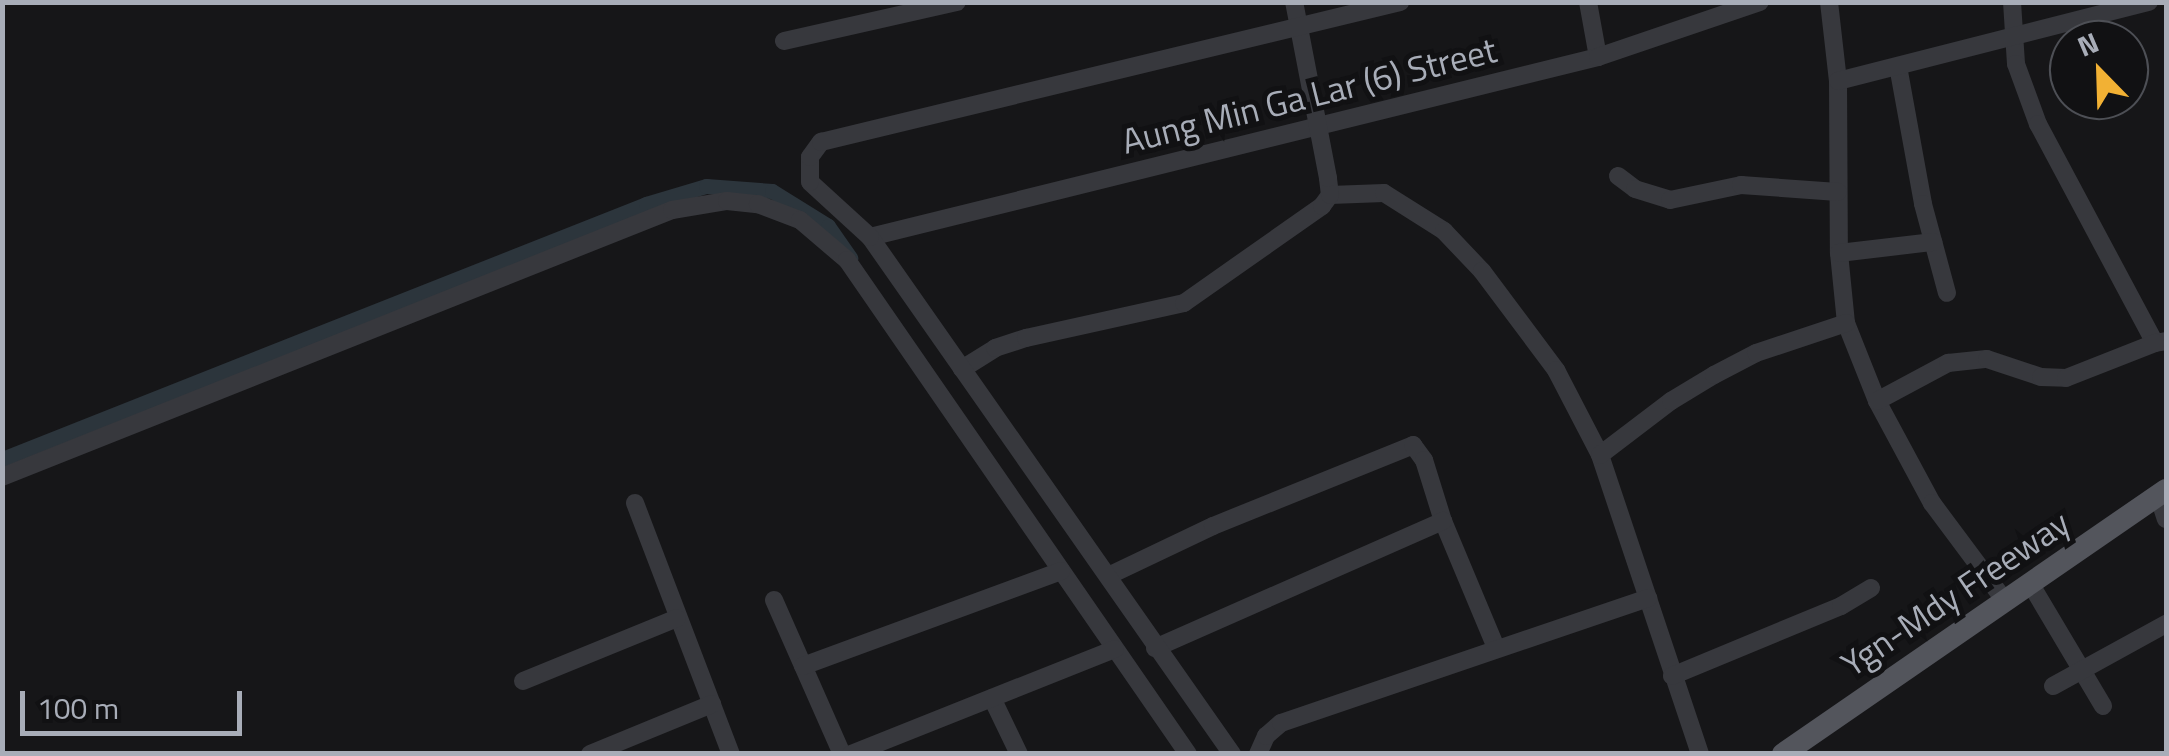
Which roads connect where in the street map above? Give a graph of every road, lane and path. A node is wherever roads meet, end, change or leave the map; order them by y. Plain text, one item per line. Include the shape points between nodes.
1 (958, 2) edge
2 (1294, 2) edge
3 (1400, 2) edge
4 (1588, 2) edge
5 (1760, 2) edge
6 (1829, 2) edge
7 (2012, 2) edge
8 (2149, 2) edge
9 (1298, 27) junction
10 (2014, 38) junction
11 (784, 41) dead end
12 (1598, 56) junction
13 (1898, 66) junction
14 (1838, 81) junction
15 (1318, 126) junction
16 (1618, 176) dead end
17 (1838, 192) junction
18 (1330, 195) junction
19 (870, 237) junction
20 (1933, 242) junction
21 (1839, 252) junction
22 (1947, 292) dead end
23 (1846, 323) junction
24 (2161, 342) edge
25 (962, 368) junction
26 (1877, 402) junction
27 (1600, 455) junction
28 (2, 477) edge
29 (634, 502) dead end
30 (2164, 502) edge
31 (1443, 521) junction
32 (1062, 571) junction
33 (1108, 576) junction
34 (2030, 583) junction
35 (1871, 588) dead end
36 (1648, 598) junction
37 (774, 600) dead end
38 (2005, 601) junction
39 (677, 618) junction
40 (2166, 624) edge
41 (1155, 648) junction
42 (1496, 648) junction
43 (1114, 649) junction
44 (803, 666) junction
45 (2082, 670) junction
46 (1672, 676) junction
47 (523, 681) dead end
48 (2053, 686) dead end
49 (992, 698) junction
50 (712, 704) junction
51 (2103, 706) dead end
52 (590, 754) edge
53 (731, 754) edge
54 (842, 754) edge
55 (851, 754) edge
56 (1019, 754) edge
57 (1188, 754) edge
58 (1232, 754) edge
59 (1258, 754) edge
60 (1700, 754) edge
61 (1783, 754) edge

1 - 11 street
2 - 9 street
3 - 9 street
4 - 12 street
5 - 12 street, Aung Min Ga Lar (6) Street
6 - 14 street
7 - 10 street
8 - 10 street
9 - 15 street
9 - 19 street via 815,146 810,182
10 - 13 street
10 - 24 street via 2022,87 2038,124
12 - 15 street, Aung Min Ga Lar (6) Street
13 - 14 street
13 - 20 street
14 - 17 street
15 - 18 street
15 - 19 street, Aung Min Ga Lar (6) Street
16 - 17 street via 1670,200 1742,185
17 - 21 street
18 - 25 street via 1310,218 1184,302 1026,338
18 - 27 street via 1384,193 1444,231 1524,323
19 - 25 street
20 - 21 street
20 - 22 street
21 - 23 street
23 - 26 street
23 - 27 street via 1756,353 1714,375
24 - 26 street via 2066,378 1987,359 1948,362
25 - 33 street
26 - 38 street via 1932,503
27 - 36 street
28 - 32 street via 656,216 727,201 778,209 826,238 847,260
29 - 39 street
30 - 34 main road, Ygn-Mdy Freeway
31 - 33 street via 1421,452 1408,445
31 - 41 street
31 - 42 street
32 - 43 street
32 - 44 street
33 - 41 street
34 - 38 main road, Ygn-Mdy Freeway
34 - 45 street
35 - 46 street
36 - 42 street
36 - 46 street
37 - 44 street
38 - 61 main road, Ygn-Mdy Freeway
39 - 47 street
39 - 50 street
40 - 45 street
41 - 58 street
42 - 59 street via 1282,722
43 - 49 street
43 - 57 street
44 - 54 street
45 - 48 street
45 - 51 street
46 - 60 street
49 - 55 street
49 - 56 street
50 - 52 street
50 - 53 street

